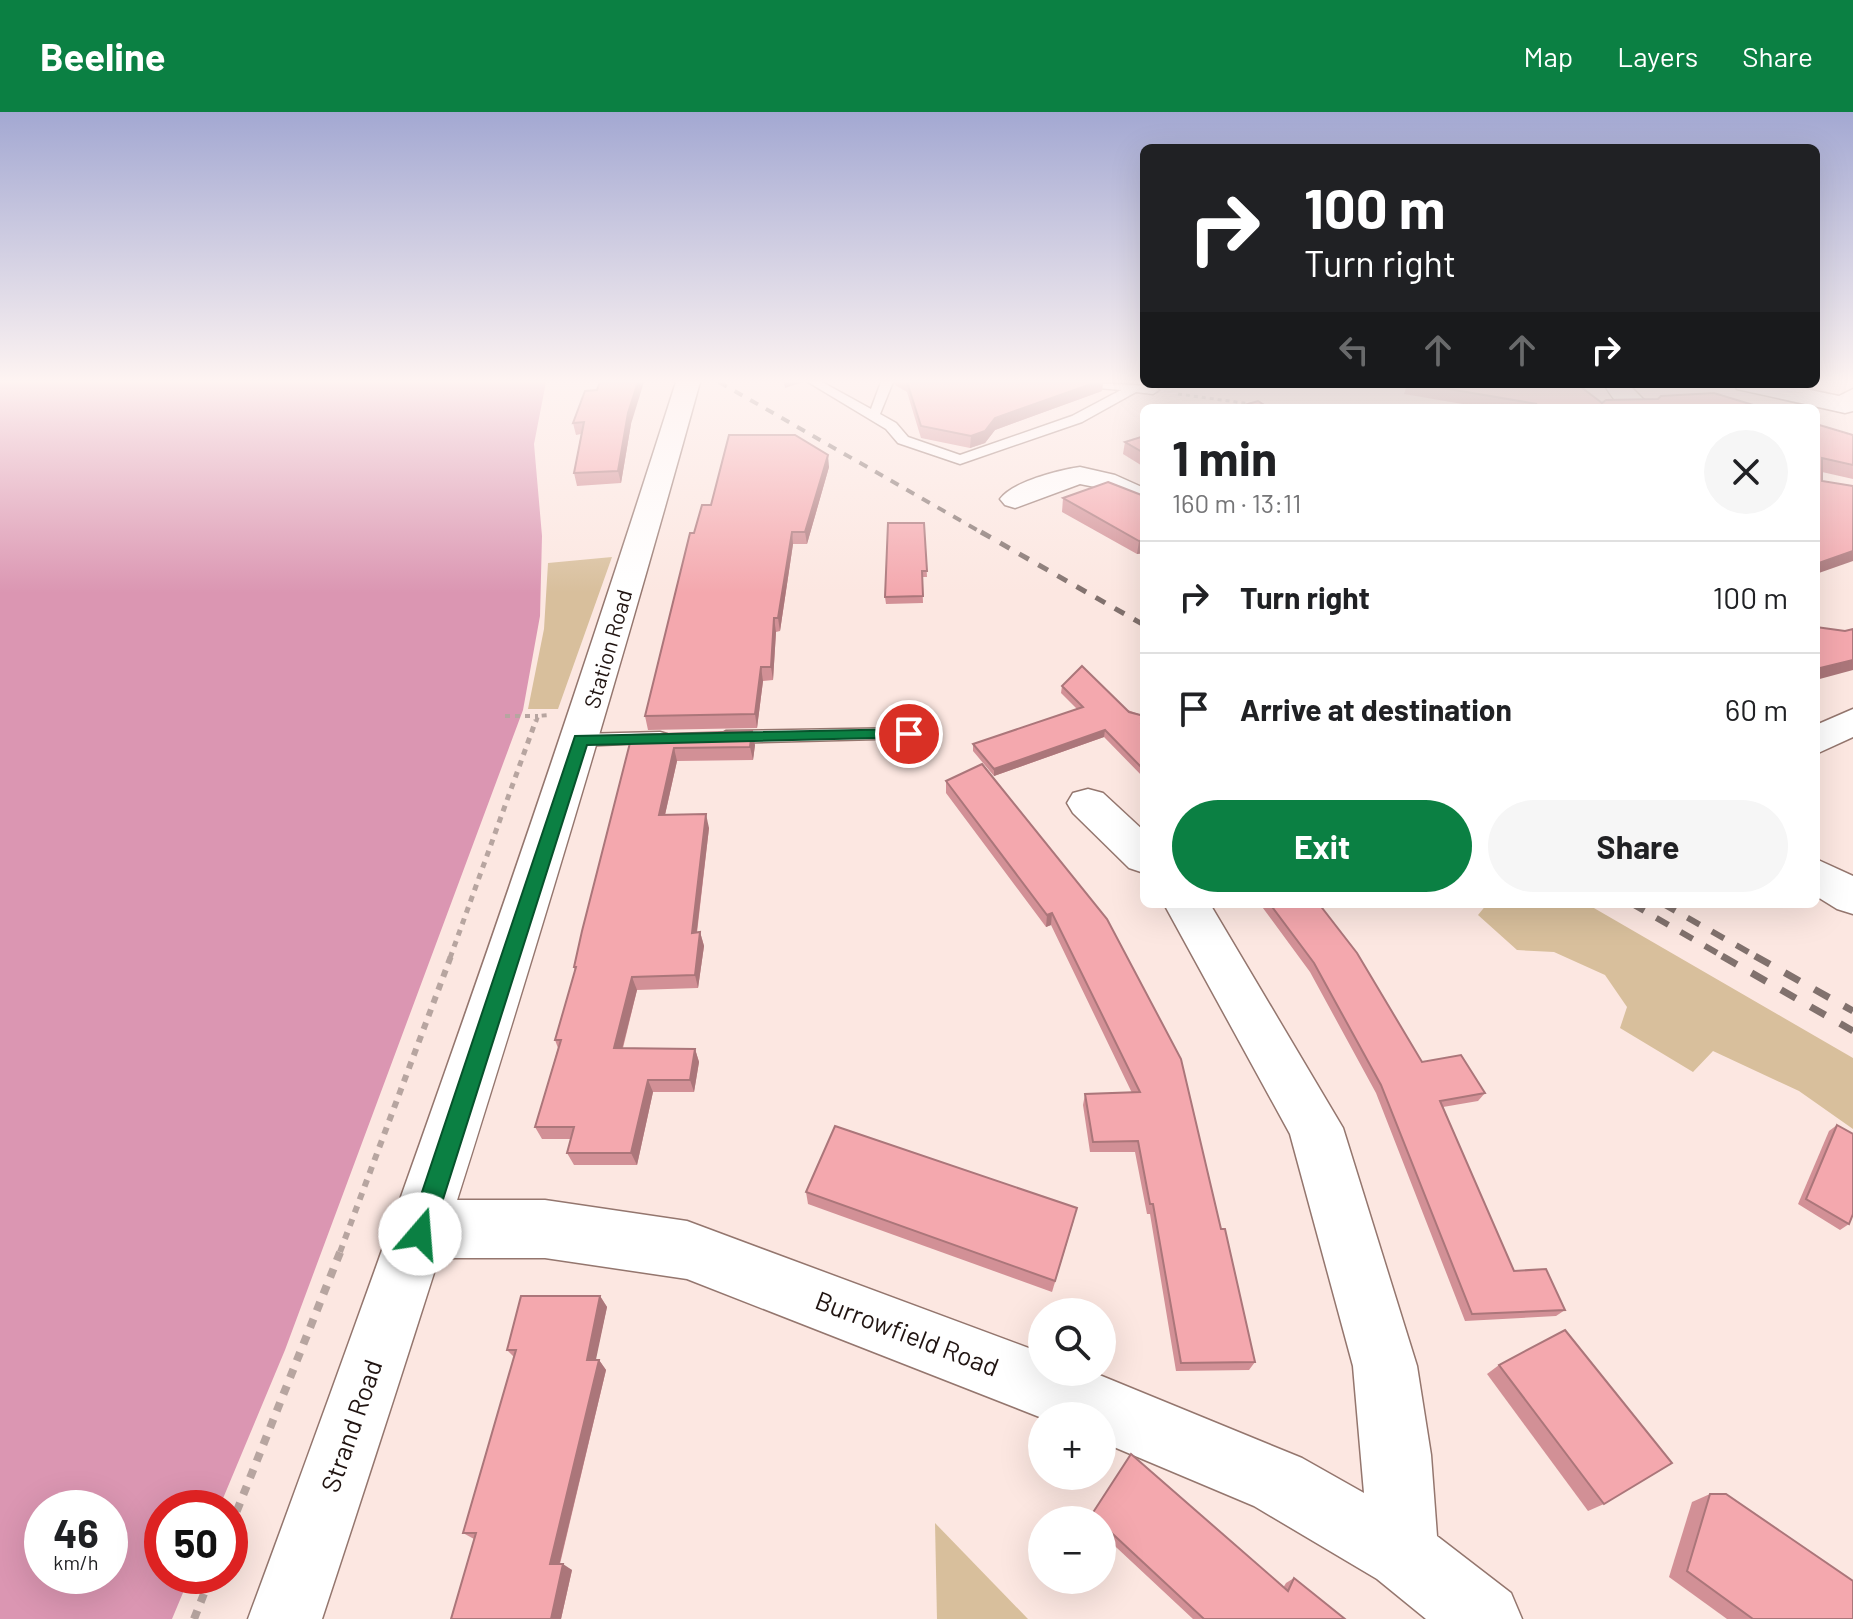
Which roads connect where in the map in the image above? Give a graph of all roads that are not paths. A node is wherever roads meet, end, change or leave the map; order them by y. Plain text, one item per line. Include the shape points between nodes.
1 (667, 452) edge
2 (938, 452) edge
3 (982, 452) edge
4 (1140, 497) edge
5 (1015, 499) dead end
6 (1853, 721) edge
7 (584, 726) junction
8 (909, 734) dead end
9 (705, 737) edge
10 (674, 738) edge
11 (1820, 739) edge
12 (1088, 803) dead end
13 (1140, 853) edge
14 (1820, 877) edge
15 (1853, 897) edge
16 (1189, 908) edge
17 (420, 1234) junction
18 (1402, 1554) junction
19 (285, 1619) edge
20 (1485, 1619) edge

1 - 7 street, Station Road
2 - 3 lane via 960,460
4 - 5 street via 1087,474 1069,475
6 - 11 street
7 - 10 lane
7 - 17 street, Station Road
8 - 9 lane
12 - 13 street
14 - 15 street
16 - 18 street via 1316,1128 1385,1366
17 - 18 street, Burrowfield Road via 545,1229 687,1250 1278,1482
17 - 19 street, Strand Road
18 - 20 street, Burrowfield Road

